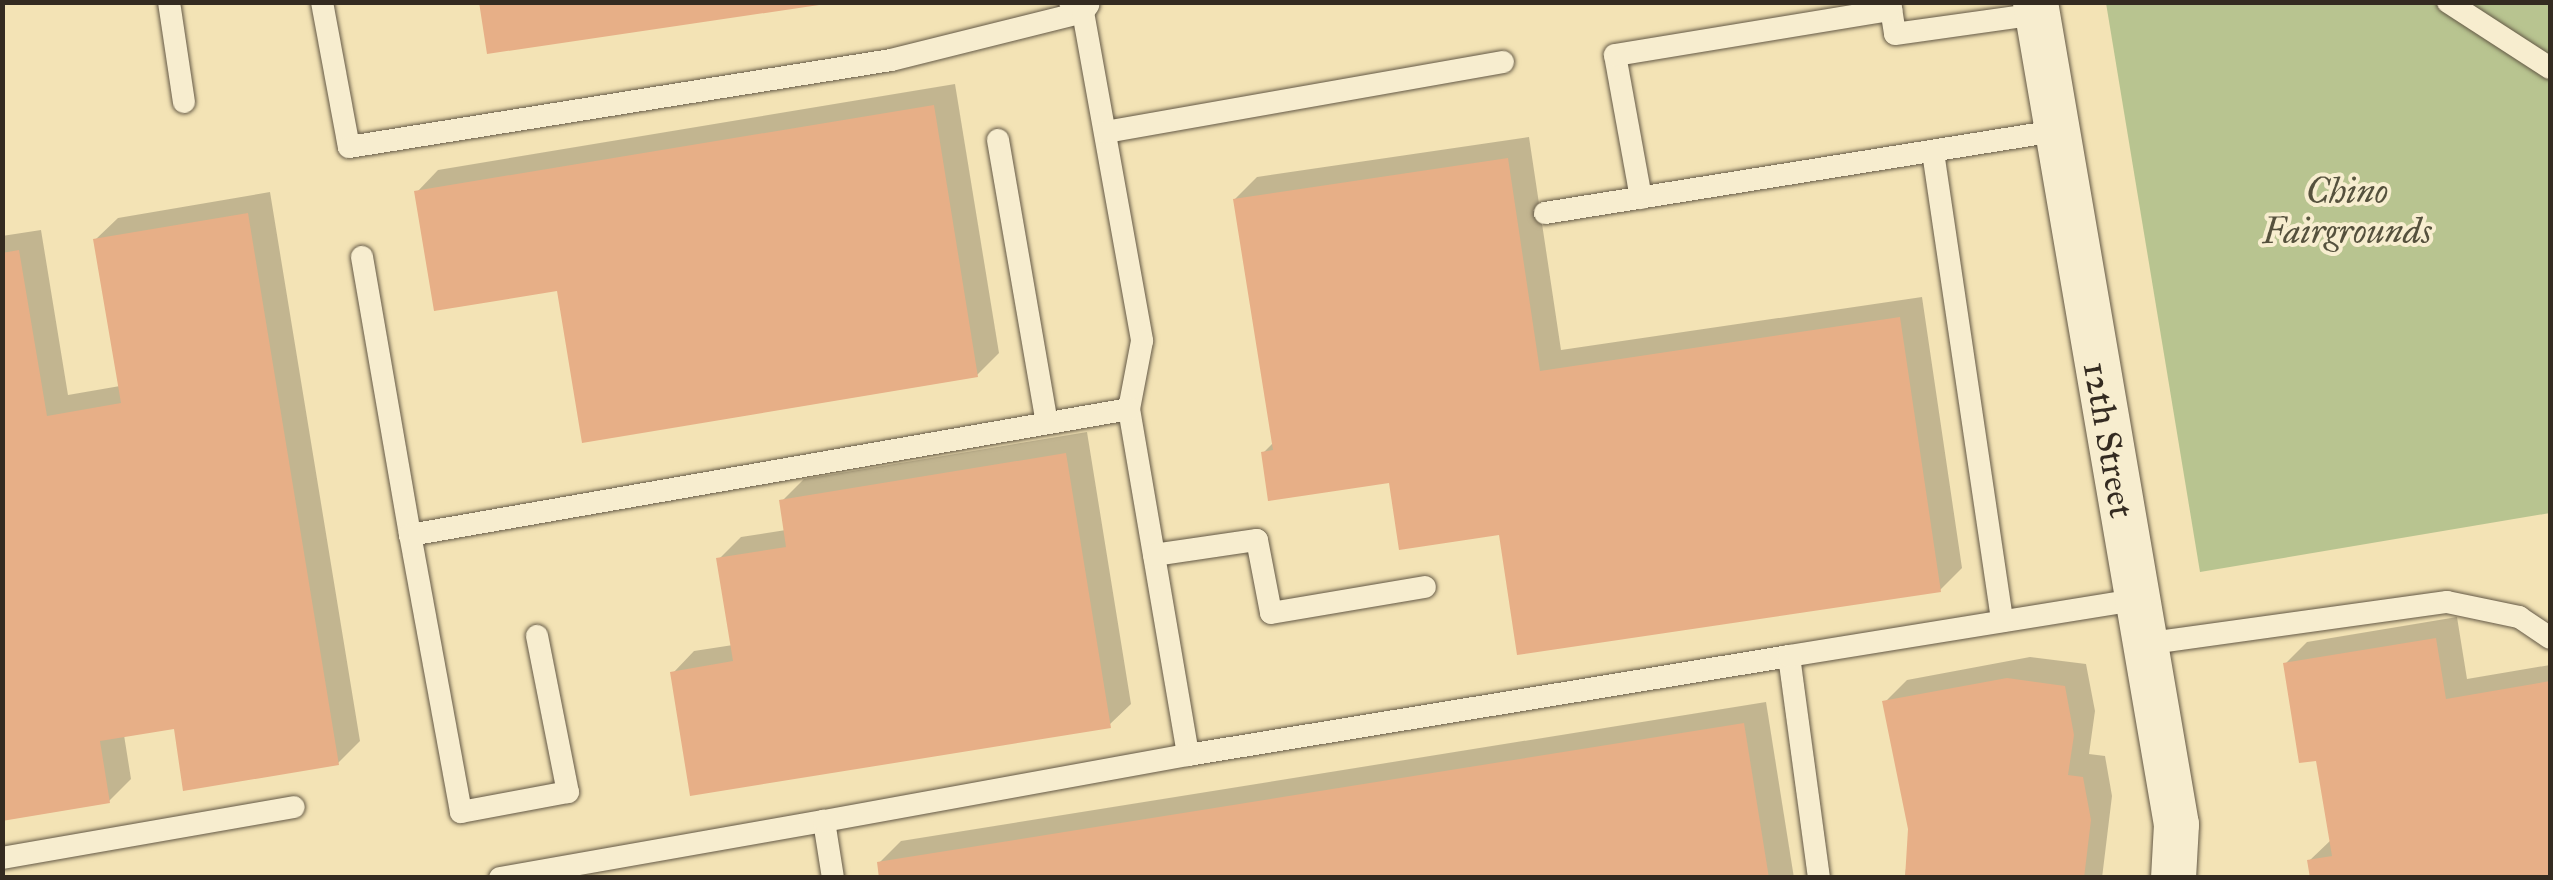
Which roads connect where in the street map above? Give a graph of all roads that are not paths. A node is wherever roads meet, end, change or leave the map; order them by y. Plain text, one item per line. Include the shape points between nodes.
1 (169, 2) edge
2 (322, 2) edge
3 (2448, 2) edge
4 (1081, 6) edge
5 (1891, 6) edge
6 (2036, 8) edge
7 (1503, 62) dead end
8 (2550, 68) edge
9 (184, 102) dead end
10 (2055, 131) junction
11 (1106, 132) junction
12 (998, 140) dead end
13 (1933, 152) junction
14 (1640, 198) junction
15 (1544, 213) dead end
16 (362, 256) dead end
17 (1129, 409) junction
18 (1048, 423) junction
19 (410, 534) junction
20 (1154, 555) junction
21 (1424, 587) dead end
22 (2136, 600) junction
23 (2002, 622) junction
24 (536, 636) dead end
25 (2550, 638) edge
26 (2144, 644) junction
27 (1789, 656) junction
28 (1188, 755) junction
29 (294, 807) dead end
30 (824, 821) junction
31 (2, 858) edge
32 (500, 878) edge
33 (833, 878) edge
34 (1819, 878) edge
35 (2173, 878) edge

1 - 9 lane
2 - 4 lane via 350,147 891,60
3 - 8 lane
4 - 11 lane
5 - 6 lane via 1895,34
5 - 14 lane via 1615,55
6 - 10 street, 12th Street
7 - 11 lane
10 - 13 lane
10 - 22 street, 12th Street
11 - 17 lane via 1142,341
12 - 18 lane
13 - 14 lane
13 - 23 lane
14 - 15 lane
16 - 19 lane
17 - 18 lane
17 - 20 lane
18 - 19 lane
19 - 24 lane via 461,812 568,792
20 - 21 lane via 1257,540 1271,613
20 - 28 lane
22 - 23 lane
22 - 26 street, 12th Street
23 - 27 lane
25 - 26 lane via 2519,616 2447,602
26 - 35 street, 12th Street via 2176,824
27 - 28 lane
27 - 34 lane
28 - 30 lane
29 - 31 lane
30 - 32 lane
30 - 33 lane

